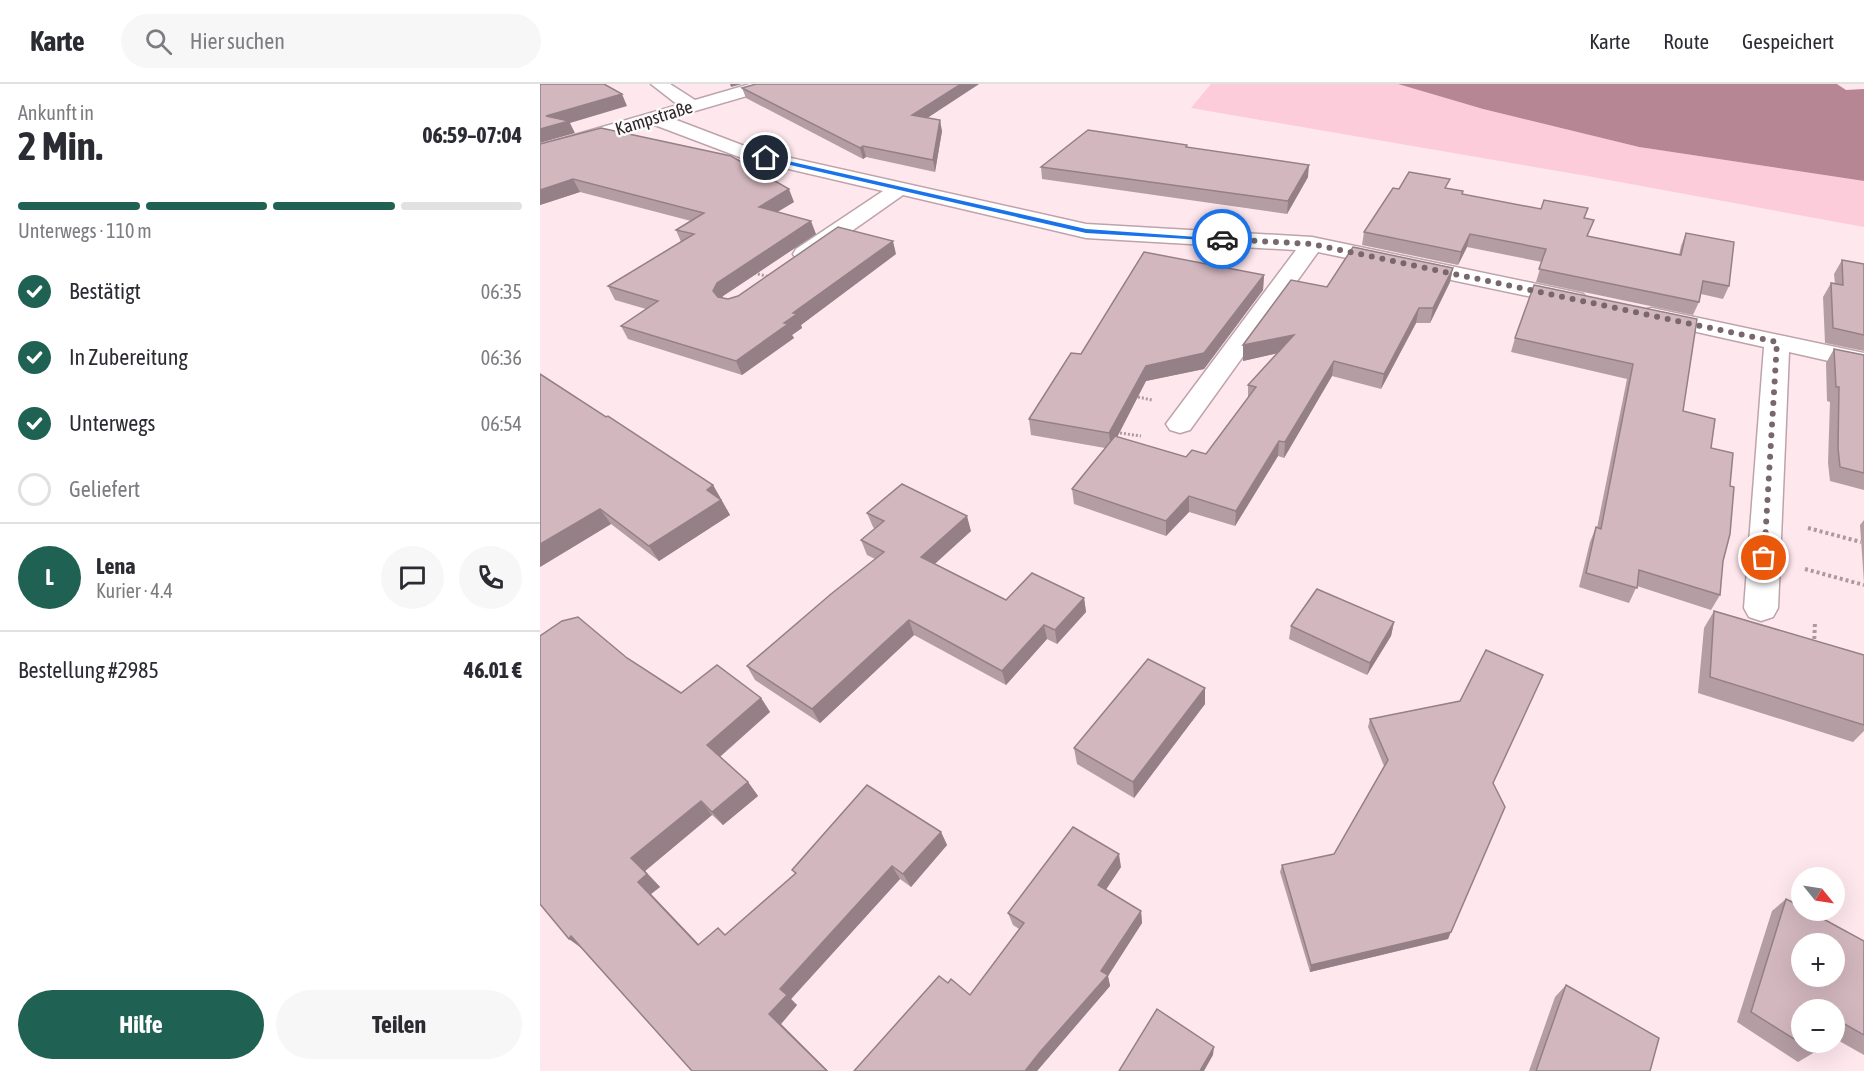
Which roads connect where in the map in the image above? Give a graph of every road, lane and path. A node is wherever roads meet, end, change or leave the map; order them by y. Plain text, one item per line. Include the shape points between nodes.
1 (659, 84) edge
2 (768, 84) edge
3 (692, 106) junction
4 (654, 118) junction
5 (540, 151) edge
6 (899, 189) junction
7 (1312, 244) junction
8 (760, 274) edge
9 (1602, 305) edge
10 (1635, 312) edge
11 (1777, 342) junction
12 (1864, 361) edge
13 (1138, 397) edge
14 (1145, 399) dead end
15 (1180, 424) dead end
16 (1120, 433) edge
17 (1141, 436) dead end
18 (1801, 526) dead end
19 (1861, 542) dead end
20 (1817, 573) dead end
21 (1864, 585) edge
22 (1761, 608) dead end
23 (1815, 622) dead end
24 (1814, 656) edge

1 - 3 street
2 - 3 street, Kampstraße
3 - 4 street, Kampstraße
4 - 5 street, Kampstraße
4 - 6 street via 748,154
6 - 7 street via 1086,231
6 - 8 street
7 - 9 street
7 - 15 street
10 - 11 street
11 - 12 street
11 - 22 street
13 - 14 path
16 - 17 path
18 - 19 path
20 - 21 path
23 - 24 path

